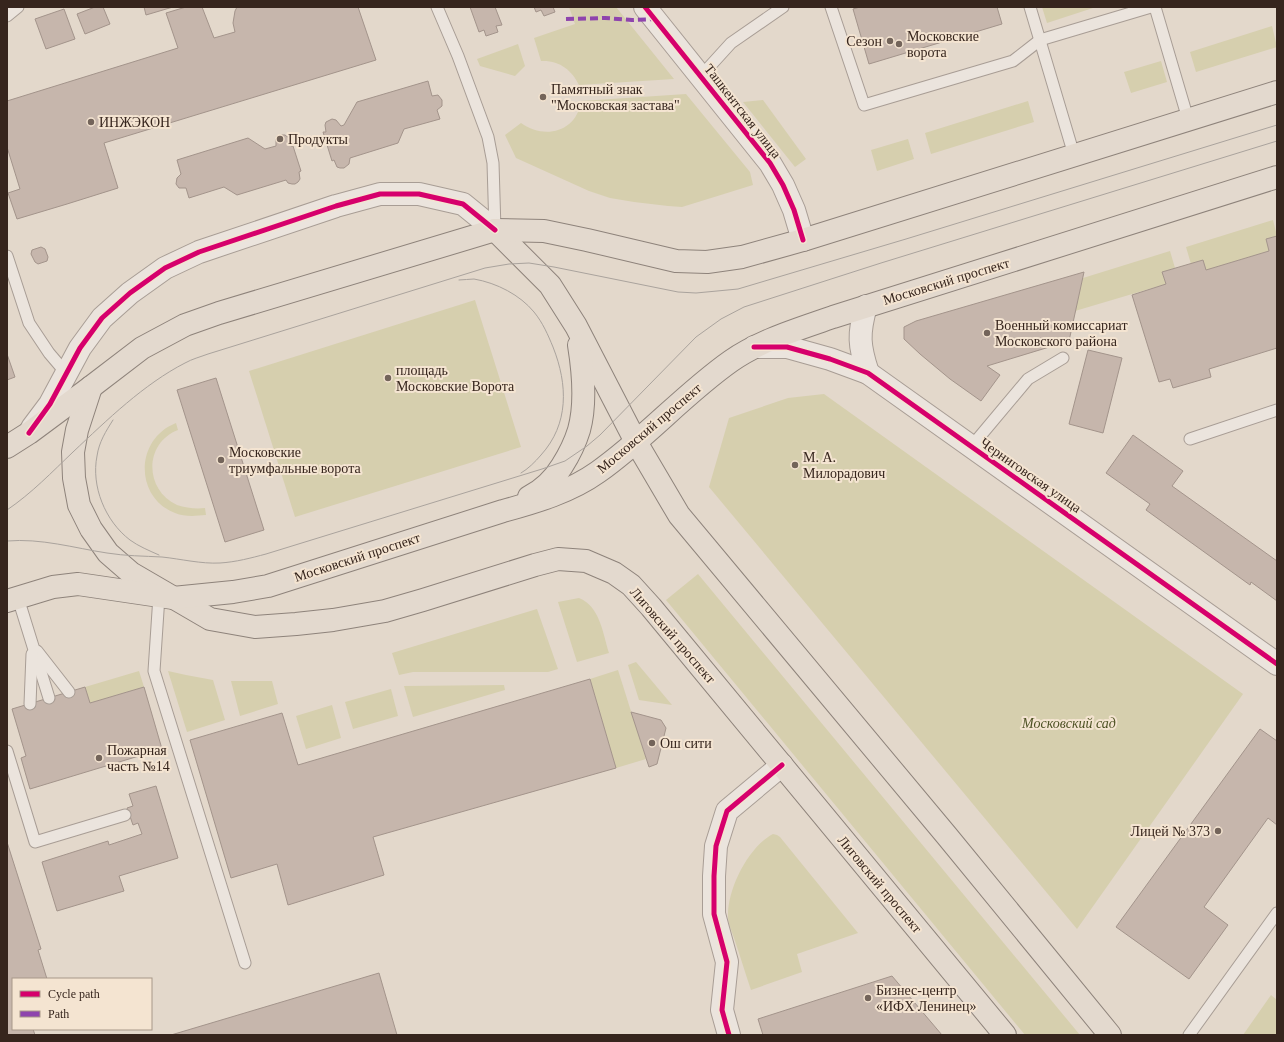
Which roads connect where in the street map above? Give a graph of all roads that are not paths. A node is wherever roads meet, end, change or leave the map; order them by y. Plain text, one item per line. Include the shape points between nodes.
1 (18, 7) edge
2 (437, 7) edge
3 (645, 7) edge
4 (783, 7) edge
5 (831, 7) edge
6 (1030, 7) edge
7 (1151, 7) edge
8 (1155, 7) edge
9 (7, 16) edge
10 (1040, 40) junction
11 (701, 76) junction
12 (1277, 92) edge
13 (1188, 119) junction
14 (1074, 155) junction
15 (1277, 177) edge
16 (495, 230) junction
17 (803, 240) junction
18 (7, 256) edge
19 (866, 306) junction
20 (576, 326) junction
21 (754, 347) junction
22 (1063, 358) dead end
23 (66, 373) junction
24 (868, 373) junction
25 (91, 388) junction
26 (1277, 410) edge
27 (29, 433) junction
28 (1190, 439) dead end
29 (636, 442) junction
30 (7, 447) edge
31 (971, 447) junction
32 (503, 511) junction
33 (166, 597) junction
34 (13, 600) edge
35 (33, 646) junction
36 (1277, 664) edge
37 (69, 692) dead end
38 (49, 698) dead end
39 (30, 704) dead end
40 (7, 750) edge
41 (782, 765) junction
42 (125, 815) dead end
43 (1277, 913) edge
44 (245, 963) dead end
45 (729, 1035) edge
46 (1005, 1035) edge
47 (1110, 1035) edge
48 (1189, 1035) edge

1 - 9 lane
2 - 16 lane via 488,137 493,163
3 - 11 street, Ташкентская улица
4 - 11 lane via 731,43
5 - 10 lane via 864,105 1012,61
6 - 10 lane
7 - 10 lane
8 - 13 lane
10 - 14 lane
11 - 17 street, Ташкентская улица via 770,163 794,210
12 - 13 main road
13 - 14 main road
14 - 17 main road
15 - 19 main road, Московский проспект
16 - 17 main road via 544,231 676,261 707,262 742,257
16 - 20 main road via 550,285
16 - 23 street via 463,204 419,194 380,194 336,206 200,252 165,268 130,292 102,318
16 - 25 main road via 185,325 142,348
18 - 23 lane via 29,323
19 - 21 main road, Московский проспект
19 - 24 street via 860,341
20 - 29 main road
20 - 32 main road via 583,375 579,430 571,452 555,477 537,493
21 - 24 street, Черниговская улица via 788,347
21 - 29 main road, Московский проспект via 731,361
22 - 31 lane via 1028,379
23 - 27 street via 50,404
24 - 31 street, Черниговская улица
25 - 27 main road
25 - 33 main road, Лиговский проспект via 77,430 73,452 79,505 108,553 131,573
26 - 28 lane
27 - 30 main road
29 - 32 main road, Московский проспект via 598,472 578,484 536,502
29 - 47 main road via 679,515
31 - 36 street, Черниговская улица
32 - 33 main road, Московский проспект via 268,586 233,592
33 - 34 main road, Московский проспект via 78,584 53,588
33 - 41 main road, Лиговский проспект via 210,619 255,627 296,624 385,611 558,559 586,561 614,573 631,585
33 - 44 lane via 154,671
34 - 35 lane
35 - 37 lane
35 - 38 lane
35 - 39 lane
40 - 42 lane via 35,842
41 - 45 street via 727,811 716,846 714,914 727,962 722,1010
41 - 46 main road, Лиговский проспект
43 - 48 lane

